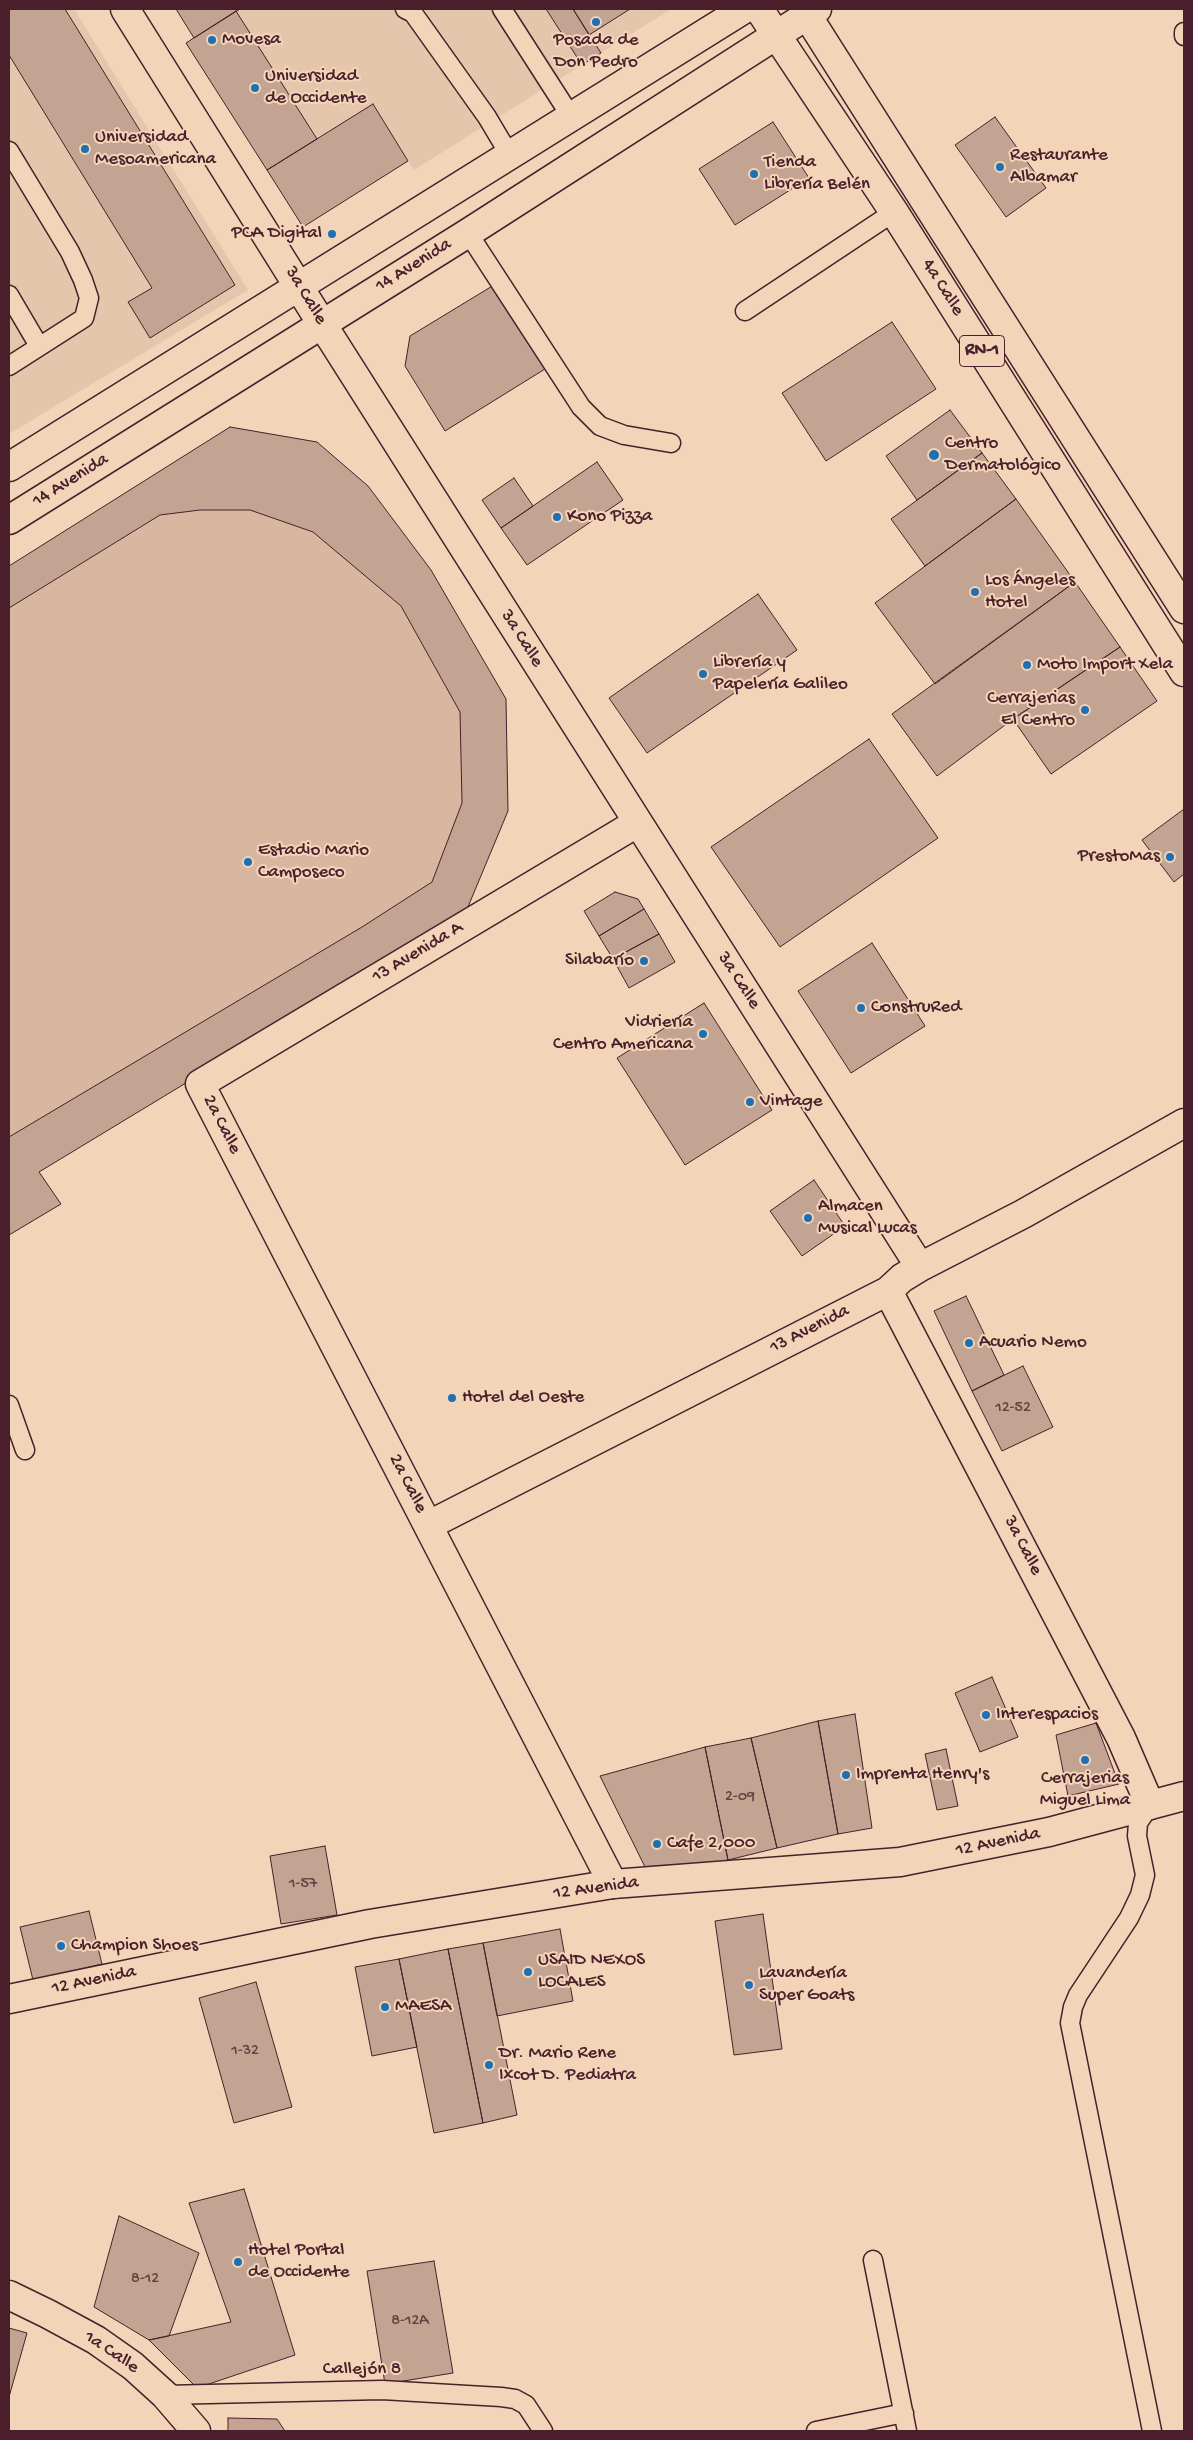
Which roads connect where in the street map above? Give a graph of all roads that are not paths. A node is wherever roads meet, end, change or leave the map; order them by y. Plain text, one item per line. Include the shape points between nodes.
1 (124, 9) edge
2 (405, 9) edge
3 (502, 9) edge
4 (744, 9) edge
5 (759, 9) edge
6 (809, 11) edge
7 (1184, 32) edge
8 (775, 34) junction
9 (1184, 36) edge
10 (570, 115) junction
11 (9, 151) edge
12 (509, 154) junction
13 (894, 212) junction
14 (468, 233) junction
15 (299, 285) junction
16 (9, 295) edge
17 (745, 311) dead end
18 (322, 324) junction
19 (39, 346) junction
20 (9, 366) edge
21 (671, 443) dead end
22 (9, 467) edge
23 (9, 520) edge
24 (1184, 609) edge
25 (1184, 672) edge
26 (637, 823) junction
27 (200, 1084) joint
28 (1184, 1123) edge
29 (920, 1267) junction
30 (888, 1291) junction
31 (9, 1405) edge
32 (26, 1450) dead end
33 (429, 1525) junction
34 (1184, 1796) edge
35 (1150, 1805) junction
36 (613, 1884) junction
37 (9, 1999) edge
38 (873, 2260) dead end
39 (9, 2295) edge
40 (165, 2395) junction
41 (904, 2413) junction
42 (196, 2431) edge
43 (543, 2431) edge
44 (816, 2431) edge
45 (907, 2431) edge
46 (1152, 2431) edge

1 - 15 street, 3a Calle
2 - 12 lane via 419,21
3 - 10 lane
4 - 10 street
5 - 8 street, 4a Calle / RN-1
6 - 8 street, 14 Avenida
6 - 24 street, 4a Calle / RN-1
7 - 9 lane
8 - 13 street, 4a Calle / RN-1
8 - 14 street, 14 Avenida
10 - 12 street
11 - 19 lane via 70,252 88,298 84,318
12 - 15 street
13 - 17 lane
13 - 25 street, 4a Calle / RN-1
14 - 18 street, 14 Avenida
14 - 21 lane via 581,407 600,426 624,435
15 - 18 street, 3a Calle
15 - 22 street
16 - 19 lane
18 - 23 street, 14 Avenida
18 - 26 street, 3a Calle
19 - 20 lane
26 - 27 street, 13 Avenida A
26 - 29 street, 3a Calle
27 - 33 street, 2a Calle
28 - 29 street, 13 Avenida via 1023,1214
29 - 30 street, 13 Avenida
30 - 33 street, 13 Avenida
30 - 35 street, 3a Calle via 1121,1738
31 - 32 lane
33 - 36 street, 2a Calle
34 - 35 street, 12 Avenida
35 - 36 street, 12 Avenida via 1049,1832 900,1862
35 - 46 lane via 1138,1824 1137,1836 1145,1876 1140,1895 1130,1918 1078,1995 1070,2023
36 - 37 street, 12 Avenida via 370,1924
38 - 41 lane
39 - 40 street, 1a Calle via 96,2340 133,2366
40 - 42 street, 1a Calle
40 - 43 lane, Callejón 8 via 382,2390 502,2397 526,2405
41 - 44 lane
41 - 45 lane

